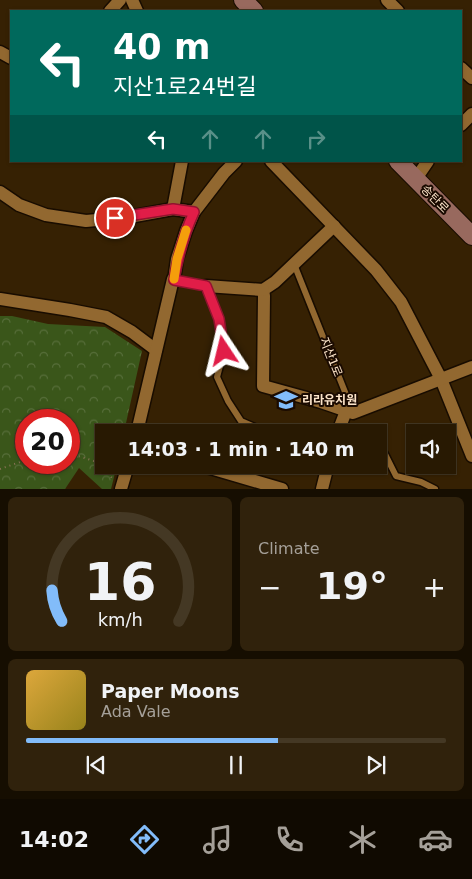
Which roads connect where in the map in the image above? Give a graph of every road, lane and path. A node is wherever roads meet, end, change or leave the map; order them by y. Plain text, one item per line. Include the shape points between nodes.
1 (120, 0) edge
2 (111, 10) edge
3 (462, 69) edge
4 (472, 78) edge
5 (472, 114) edge
6 (462, 124) edge
7 (182, 162) edge
8 (235, 162) edge
9 (272, 162) edge
10 (399, 162) edge
11 (427, 162) edge
12 (415, 180) junction
13 (0, 192) edge
14 (173, 209) junction
15 (194, 212) junction
16 (334, 226) junction
17 (472, 236) edge
18 (294, 264) junction
19 (174, 280) junction
20 (206, 286) junction
21 (263, 290) junction
22 (0, 299) edge
23 (156, 350) junction
24 (472, 367) edge
25 (441, 379) junction
26 (350, 412) junction
27 (139, 424) edge
28 (248, 424) edge
29 (343, 424) edge
30 (472, 456) edge
31 (80, 457) edge
32 (387, 458) edge
33 (15, 464) edge
34 (0, 469) edge
35 (124, 474) edge
36 (231, 474) edge
37 (326, 474) edge
38 (118, 486) edge
39 (282, 489) edge
40 (322, 489) edge
41 (434, 489) edge

1 - 2 street
3 - 4 street
5 - 6 street
7 - 14 street
8 - 15 street
9 - 16 street
10 - 12 main road, 송탄로
11 - 12 street
12 - 17 main road, 송탄로
13 - 14 street via 19,206 46,215 86,221
14 - 15 street
15 - 19 street via 177,259
16 - 18 street
16 - 25 street via 401,302
18 - 21 street
18 - 26 lane, 지산1로
19 - 20 lane
19 - 23 street
20 - 21 street
20 - 28 lane via 219,319 224,351 217,377 241,421
21 - 26 street via 263,386
22 - 23 street via 106,317
23 - 27 street
24 - 25 street
25 - 26 street
25 - 30 street
26 - 29 street
31 - 38 path via 100,463
32 - 41 lane via 396,476
33 - 34 path
35 - 38 street
36 - 39 street
37 - 40 street

